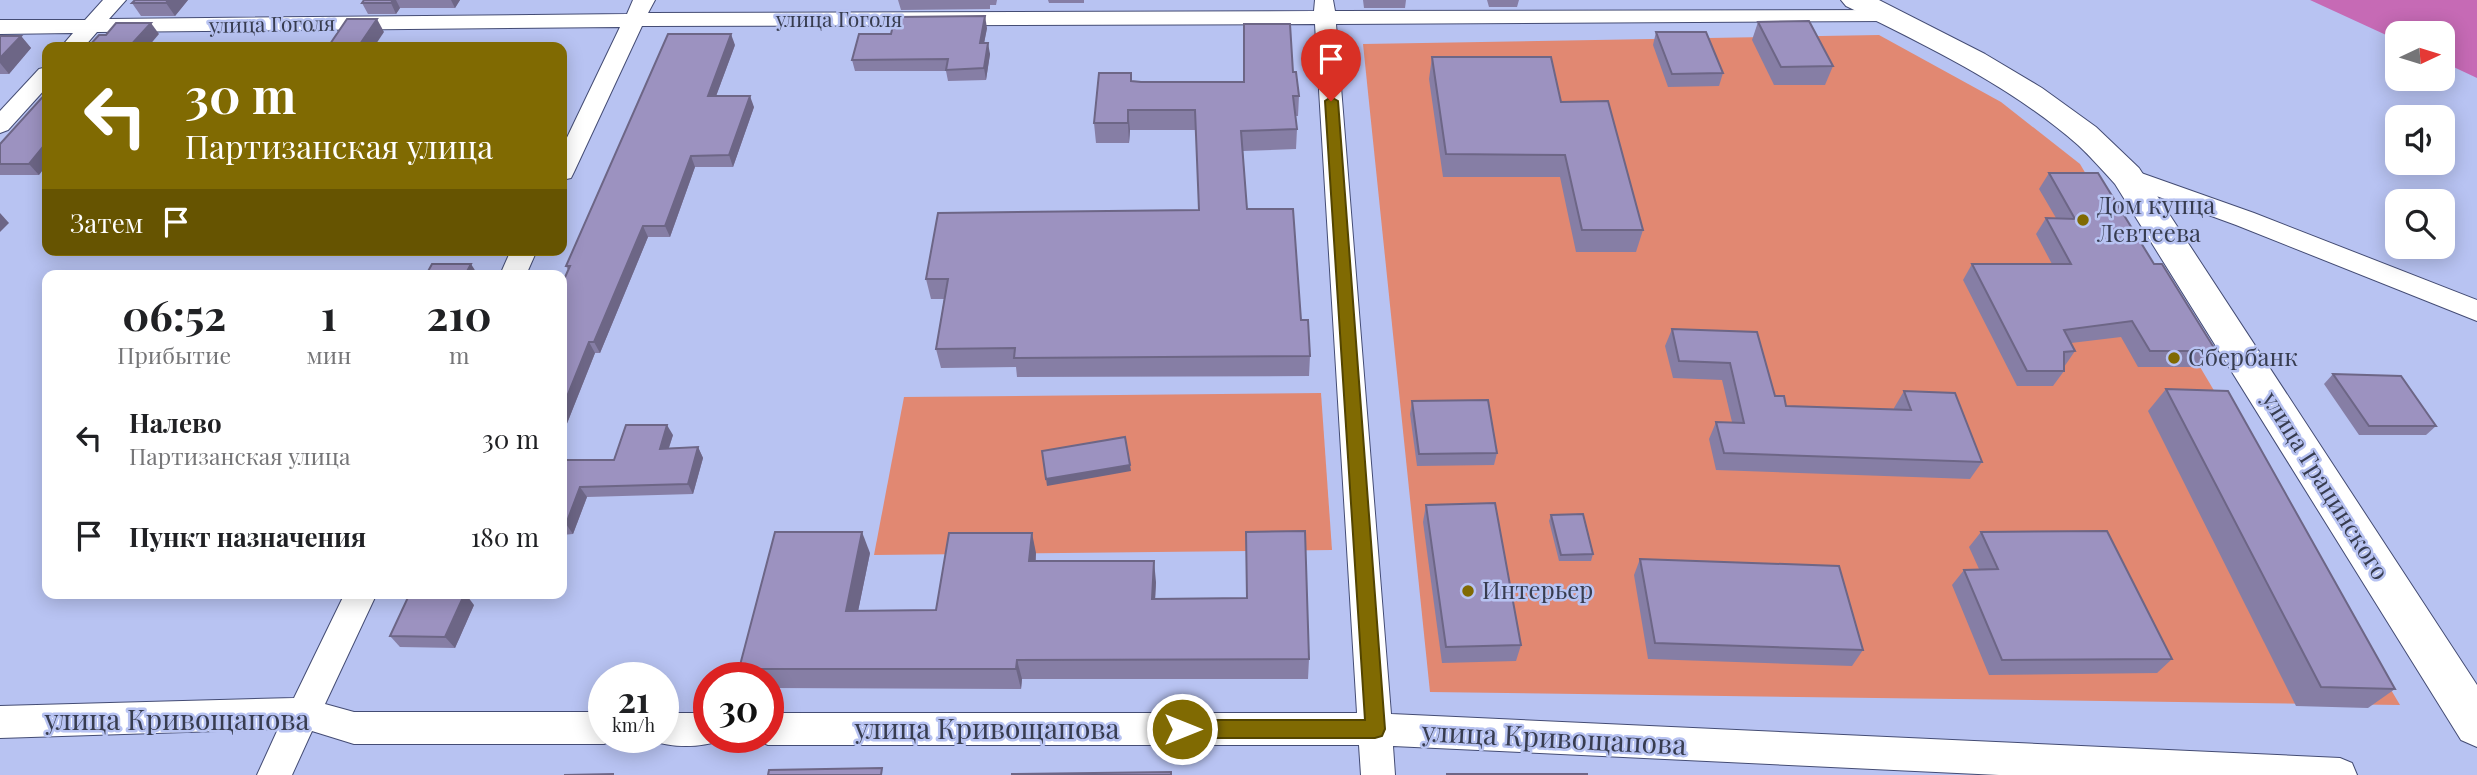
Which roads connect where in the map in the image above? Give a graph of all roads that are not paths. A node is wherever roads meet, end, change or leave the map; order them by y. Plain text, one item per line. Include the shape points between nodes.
1 (115, 0) edge
2 (1856, 0) edge
3 (1325, 9) edge
4 (639, 10) edge
5 (1887, 15) junction
6 (0, 27) edge
7 (90, 27) junction
8 (76, 42) edge
9 (42, 79) edge
10 (0, 125) edge
11 (567, 161) edge
12 (2127, 176) junction
13 (2477, 311) edge
14 (358, 599) edge
15 (304, 713) junction
16 (0, 722) edge
17 (2477, 725) edge
18 (588, 728) edge
19 (784, 729) edge
20 (1375, 729) junction
21 (274, 775) edge
22 (1378, 775) edge
23 (2340, 775) edge

1 - 7 street
2 - 5 street, улица Грацинского
3 - 4 street, улица Гоголя
3 - 5 street, улица Гоголя
3 - 20 street
4 - 7 street, улица Гоголя
4 - 11 street
5 - 12 street, улица Грацинского via 2038,99 2087,136
6 - 7 street, улица Гоголя
7 - 8 street
9 - 10 street
12 - 13 street
12 - 17 street, улица Грацинского
14 - 15 street
15 - 16 street, улица Кривощапова
15 - 18 street, улица Кривощапова via 354,728
15 - 21 street
19 - 20 street, улица Кривощапова
20 - 22 street
20 - 23 street, улица Кривощапова

